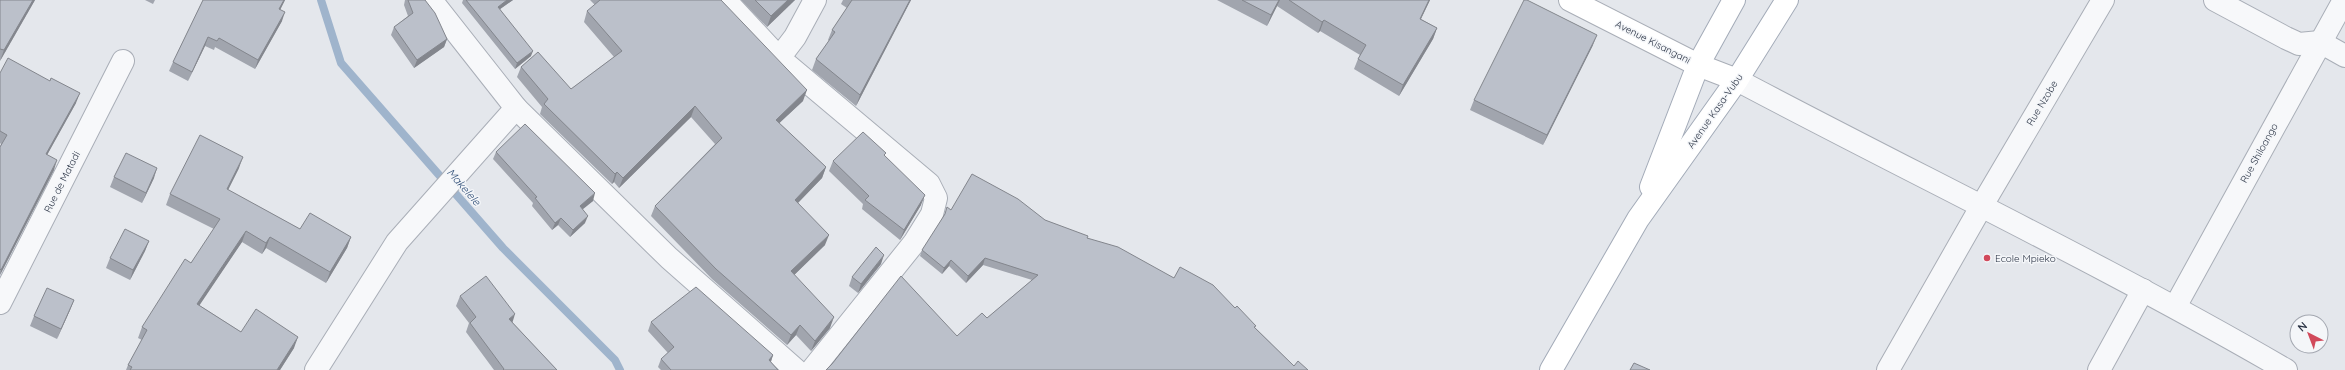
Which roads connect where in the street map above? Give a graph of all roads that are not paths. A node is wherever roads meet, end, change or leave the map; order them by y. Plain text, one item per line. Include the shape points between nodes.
1 (431, 0) edge
2 (725, 0) edge
3 (815, 0) edge
4 (1570, 0) edge
5 (1734, 0) edge
6 (1787, 0) edge
7 (2103, 0) edge
8 (2215, 0) edge
9 (2344, 0) edge
10 (2320, 42) junction
11 (2345, 56) edge
12 (779, 58) junction
13 (123, 61) dead end
14 (1698, 65) junction
15 (1737, 80) junction
16 (516, 108) junction
17 (1980, 207) junction
18 (1638, 219) junction
19 (2143, 290) junction
20 (0, 304) edge
21 (2175, 307) junction
22 (316, 370) edge
23 (796, 370) edge
24 (812, 370) edge
25 (1551, 370) edge
26 (1888, 370) edge
27 (2099, 370) edge
28 (2286, 370) edge

1 - 16 street
2 - 12 street
3 - 12 street via 795,37
4 - 14 main road, Avenue Kisangani
5 - 14 main road, Avenue Kasa-Vubu
6 - 15 main road, Avenue Kasa-Vubu
7 - 17 street, Rue Nzobe
8 - 10 street via 2299,44
9 - 10 street, Rue Shiloango
10 - 11 street
10 - 21 street, Rue Shiloango
12 - 24 street via 929,184 936,198 932,214 914,243
13 - 20 street, Rue de Matadi
14 - 15 main road, Avenue Kisangani
14 - 18 main road, Avenue Kasa-Vubu
15 - 17 street
15 - 18 main road, Avenue Kasa-Vubu
16 - 22 street via 397,242
16 - 23 street via 669,258
17 - 19 street
17 - 26 street, Rue Nzobe
18 - 25 main road, Avenue Kasa-Vubu
19 - 21 street
19 - 27 street
21 - 28 street

